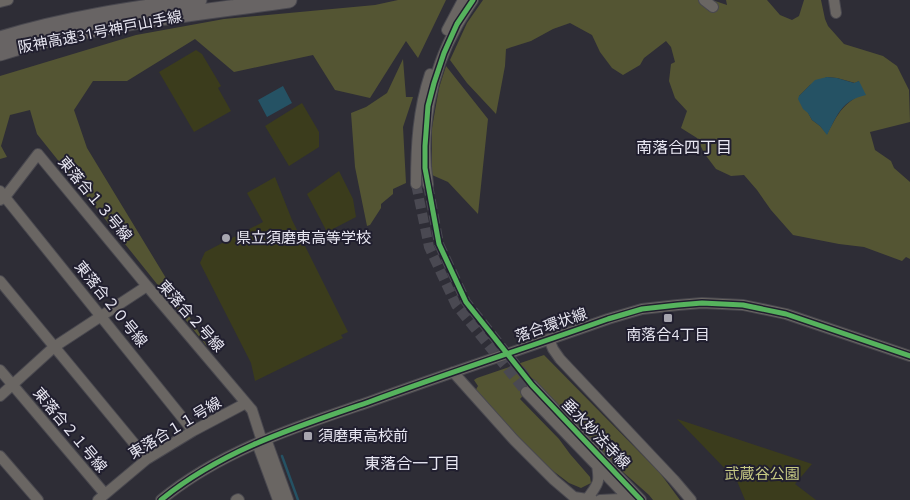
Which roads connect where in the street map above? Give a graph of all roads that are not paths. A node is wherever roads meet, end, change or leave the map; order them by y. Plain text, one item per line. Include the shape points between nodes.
1 (8, 0) edge
2 (199, 0) edge
3 (289, 0) edge
4 (463, 0) edge
5 (473, 0) edge
6 (704, 0) edge
7 (834, 0) edge
8 (0, 2) edge
9 (713, 7) dead end
10 (836, 13) dead end
11 (0, 38) edge
12 (0, 53) edge
13 (416, 184) tunnel mouth
14 (428, 185) tunnel mouth
15 (2, 196) edge
16 (0, 281) edge
17 (148, 286) junction
18 (102, 316) junction
19 (549, 339) junction
20 (54, 347) junction
21 (910, 356) edge
22 (0, 370) edge
23 (453, 372) junction
24 (12, 385) junction
25 (0, 396) edge
26 (246, 403) junction
27 (194, 431) junction
28 (262, 441) junction
29 (0, 456) edge
30 (147, 459) junction
31 (597, 465) junction
32 (632, 495) edge
33 (101, 497) edge
34 (165, 499) edge
35 (590, 499) edge
36 (38, 500) edge
37 (278, 500) edge
38 (288, 500) edge
39 (600, 500) edge
40 (621, 500) edge
41 (642, 500) edge
42 (691, 500) edge

1 - 8 street
2 - 11 highway, 阪神高速31号神戸山手線 via 86,18
3 - 12 highway, 阪神高速31号神戸山手線 via 140,21
4 - 13 street via 440,45 422,99
5 - 14 street via 450,38 428,106 425,146
6 - 9 street
7 - 10 street
15 - 17 street, 東落合１３号線 via 38,154
15 - 18 street, 東落合２０号線
16 - 20 street
17 - 18 street, 東落合２号線
17 - 26 street, 東落合２号線
18 - 20 street, 東落合２号線
18 - 27 street, 東落合２０号線
19 - 21 street, 落合環状線 via 642,309 686,304 743,305 786,314
19 - 23 street, 落合環状線
19 - 42 street via 560,359
20 - 24 street, 東落合２号線
20 - 30 street
22 - 24 street, 東落合２１号線
23 - 28 street, 落合環状線
23 - 35 street via 554,480 574,496
24 - 25 street, 東落合２号線
24 - 33 street, 東落合２１号線
26 - 27 street, 東落合１１号線
26 - 28 street, 東落合２号線 via 252,410
27 - 30 street, 東落合１１号線
28 - 34 street, 落合環状線 via 195,476
28 - 37 street
28 - 38 street
29 - 36 street
30 - 33 street, 東落合１１号線
31 - 32 street, 垂水妙法寺線
31 - 32 street, 垂水妙法寺線 via 529,389
31 - 35 street via 599,478
32 - 41 street
39 - 40 street

